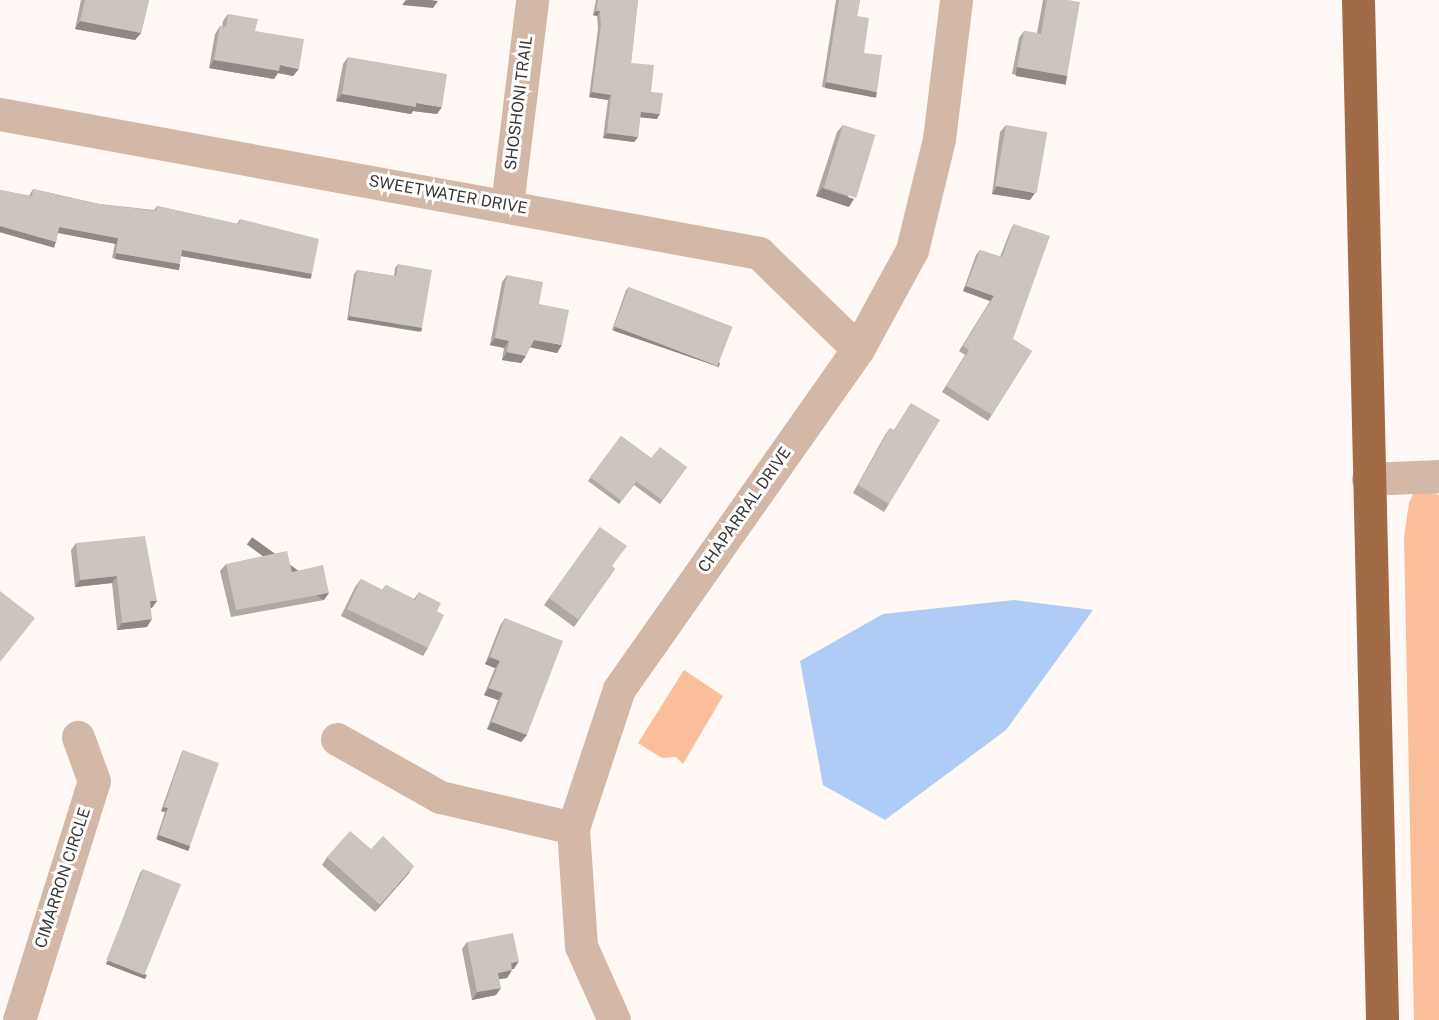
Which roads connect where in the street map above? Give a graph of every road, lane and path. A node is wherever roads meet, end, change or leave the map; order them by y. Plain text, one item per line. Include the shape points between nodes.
1 (532, 0) edge
2 (956, 0) edge
3 (1358, 0) edge
4 (0, 114) edge
5 (507, 206) junction
6 (858, 350) junction
7 (1439, 476) edge
8 (1368, 479) junction
9 (78, 737) dead end
10 (337, 739) dead end
11 (573, 828) junction
12 (19, 1020) edge
13 (614, 1020) edge
14 (1382, 1020) edge

1 - 5 street, SHOSHONI TRAIL
2 - 6 street, CHAPARRAL DRIVE via 939,139 912,250
3 - 8 highway
4 - 5 street, SWEETWATER DRIVE
5 - 6 street, SWEETWATER DRIVE via 759,253
6 - 11 street, CHAPARRAL DRIVE via 619,689
7 - 8 street
8 - 14 highway
9 - 12 street, CIMARRON CIRCLE via 94,781
10 - 11 street via 441,796
11 - 13 street, CHAPARRAL DRIVE via 581,945

